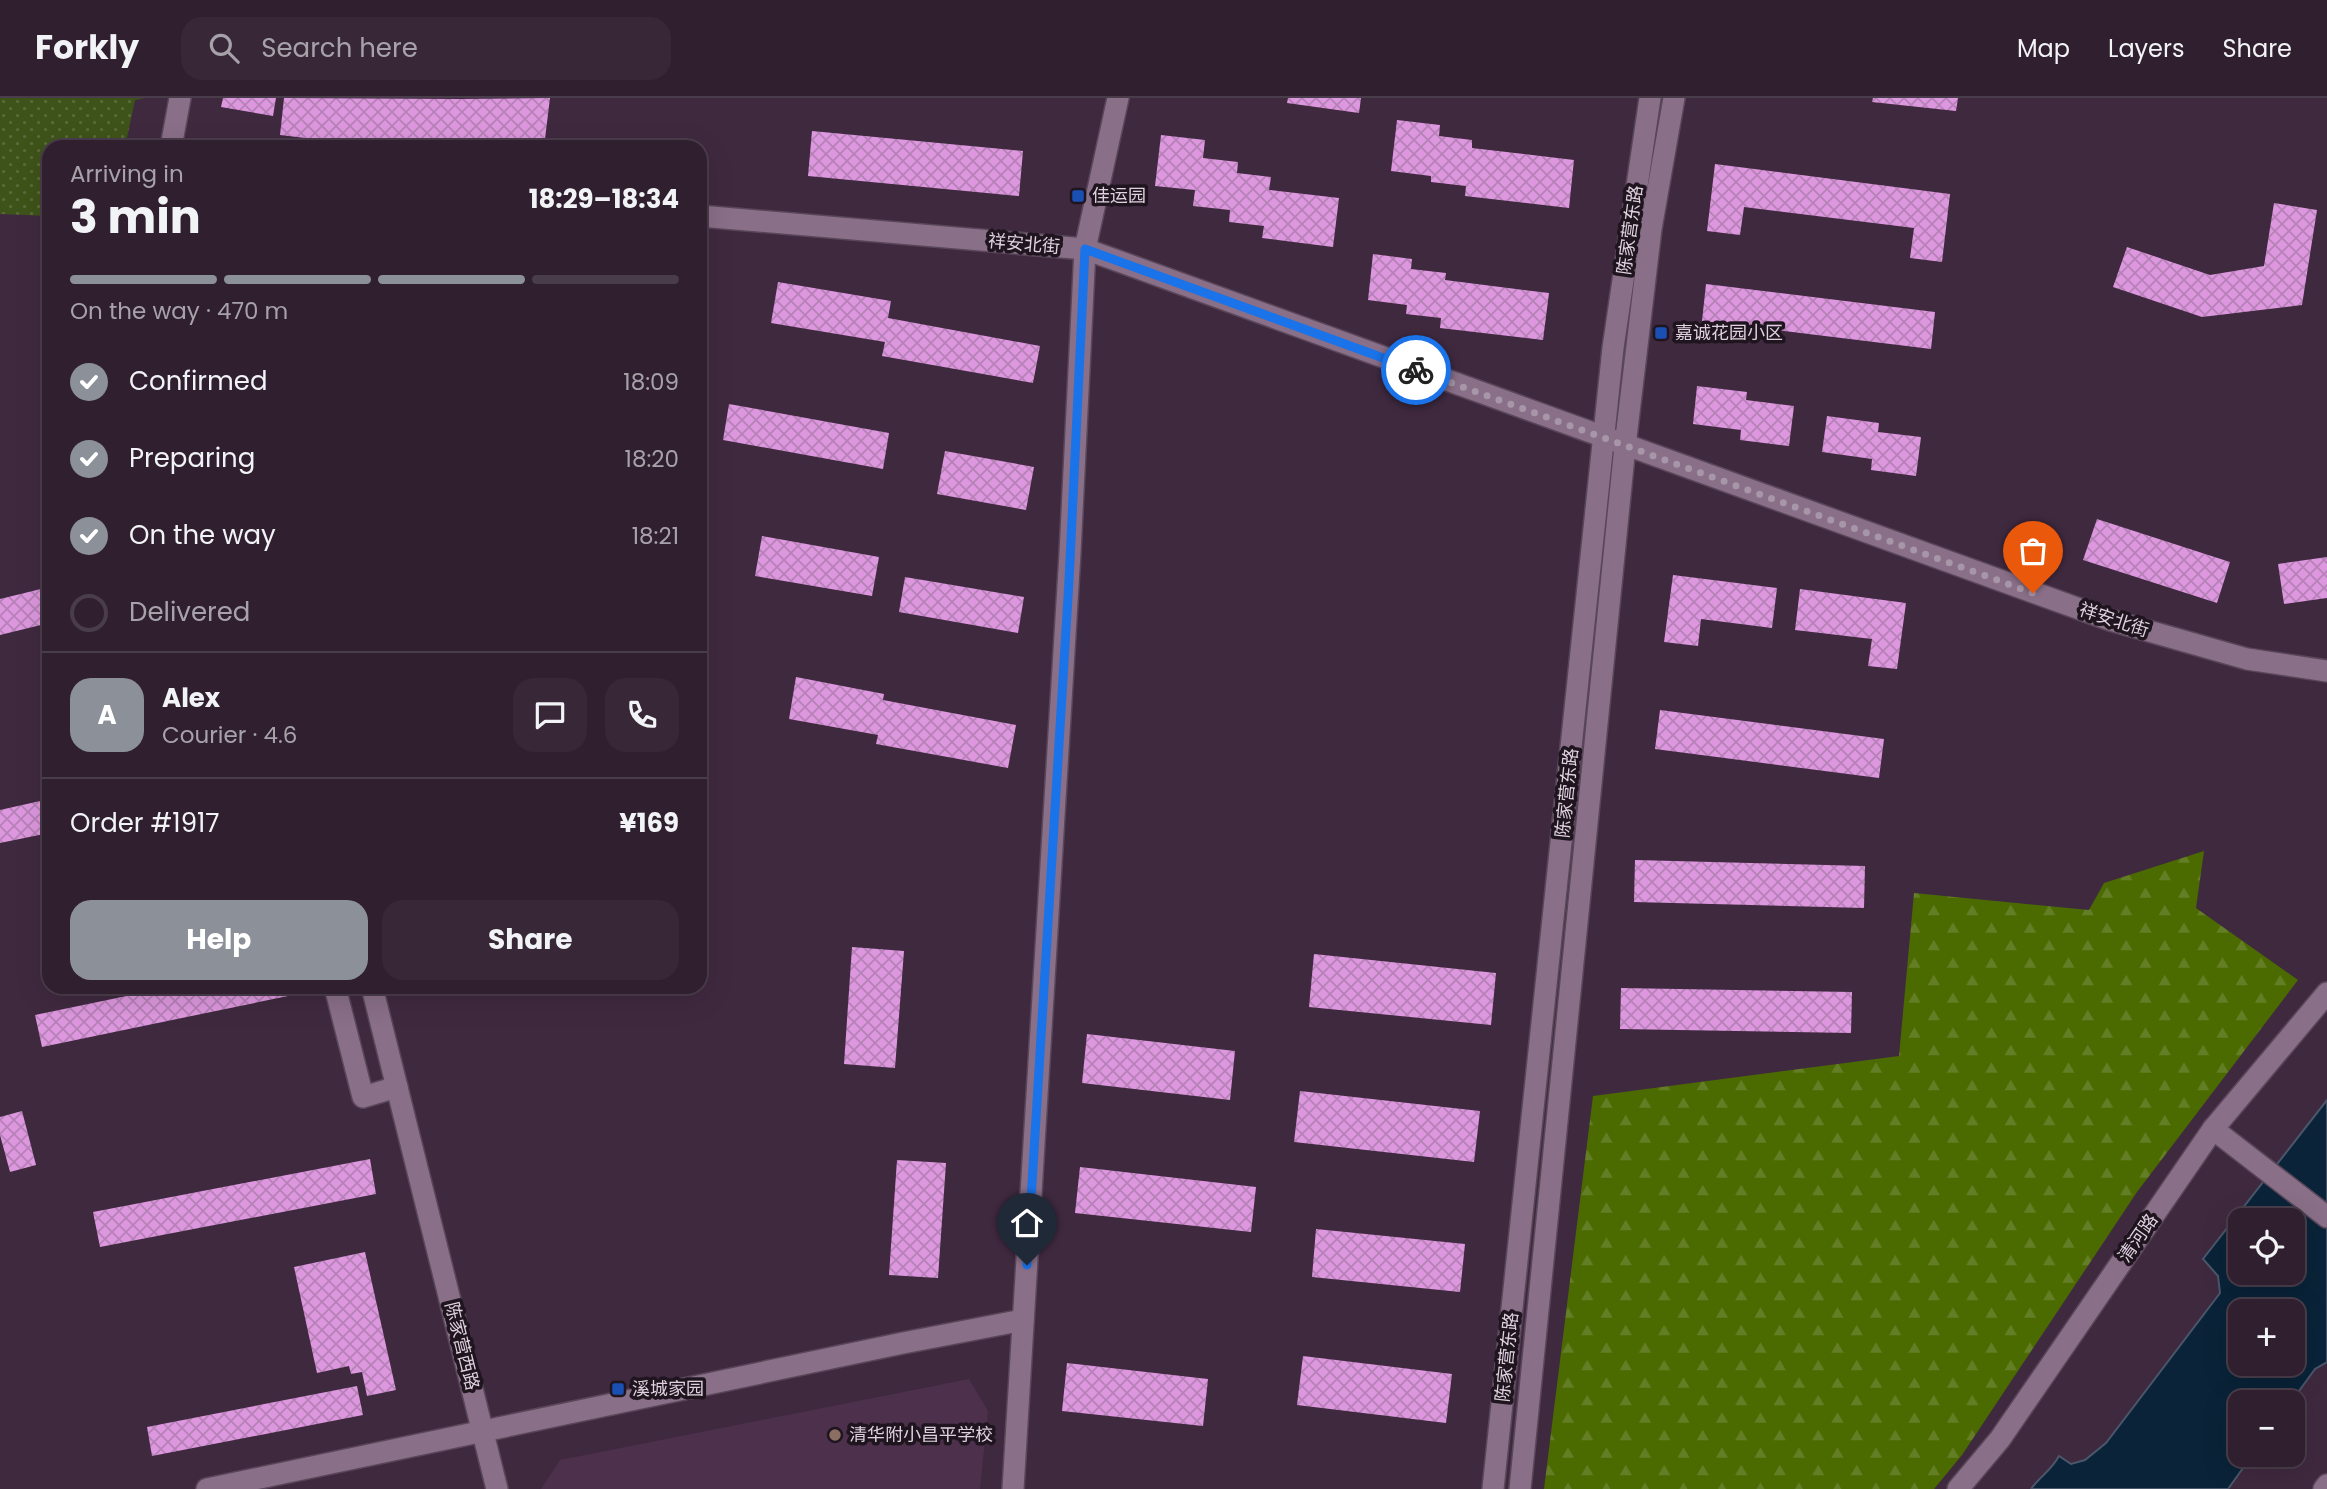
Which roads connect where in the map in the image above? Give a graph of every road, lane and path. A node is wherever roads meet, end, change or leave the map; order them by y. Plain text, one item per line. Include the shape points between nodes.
1 (180, 98) edge
2 (1118, 98) edge
3 (1650, 98) edge
4 (1674, 98) edge
5 (173, 140) edge
6 (707, 217) edge
7 (1085, 249) junction
8 (1604, 439) junction
9 (1625, 446) junction
10 (2327, 671) edge
11 (2327, 993) edge
12 (337, 994) edge
13 (374, 994) edge
14 (397, 1087) junction
15 (2213, 1129) junction
16 (2327, 1217) edge
17 (1023, 1320) junction
18 (483, 1431) junction
19 (207, 1489) edge
20 (497, 1489) edge
21 (1013, 1489) edge
22 (1493, 1489) edge
23 (1520, 1489) edge
24 (1958, 1489) edge

1 - 5 street
2 - 7 street
3 - 8 street, 陈家营东路
4 - 9 street, 陈家营东路 via 1651,229
6 - 7 street, 祥安北街
7 - 8 street, 祥安北街
7 - 17 street
8 - 9 street, 祥安北街
8 - 22 street, 陈家营东路
9 - 10 street, 祥安北街 via 2110,620 2247,659
9 - 23 street, 陈家营东路
11 - 15 street, 清河路
12 - 14 street via 363,1097
13 - 14 street, 陈家营西路
14 - 18 street, 陈家营西路
15 - 16 street
15 - 24 street, 清河路 via 2000,1439
17 - 18 street
17 - 21 street
18 - 19 street
18 - 20 street, 陈家营西路

